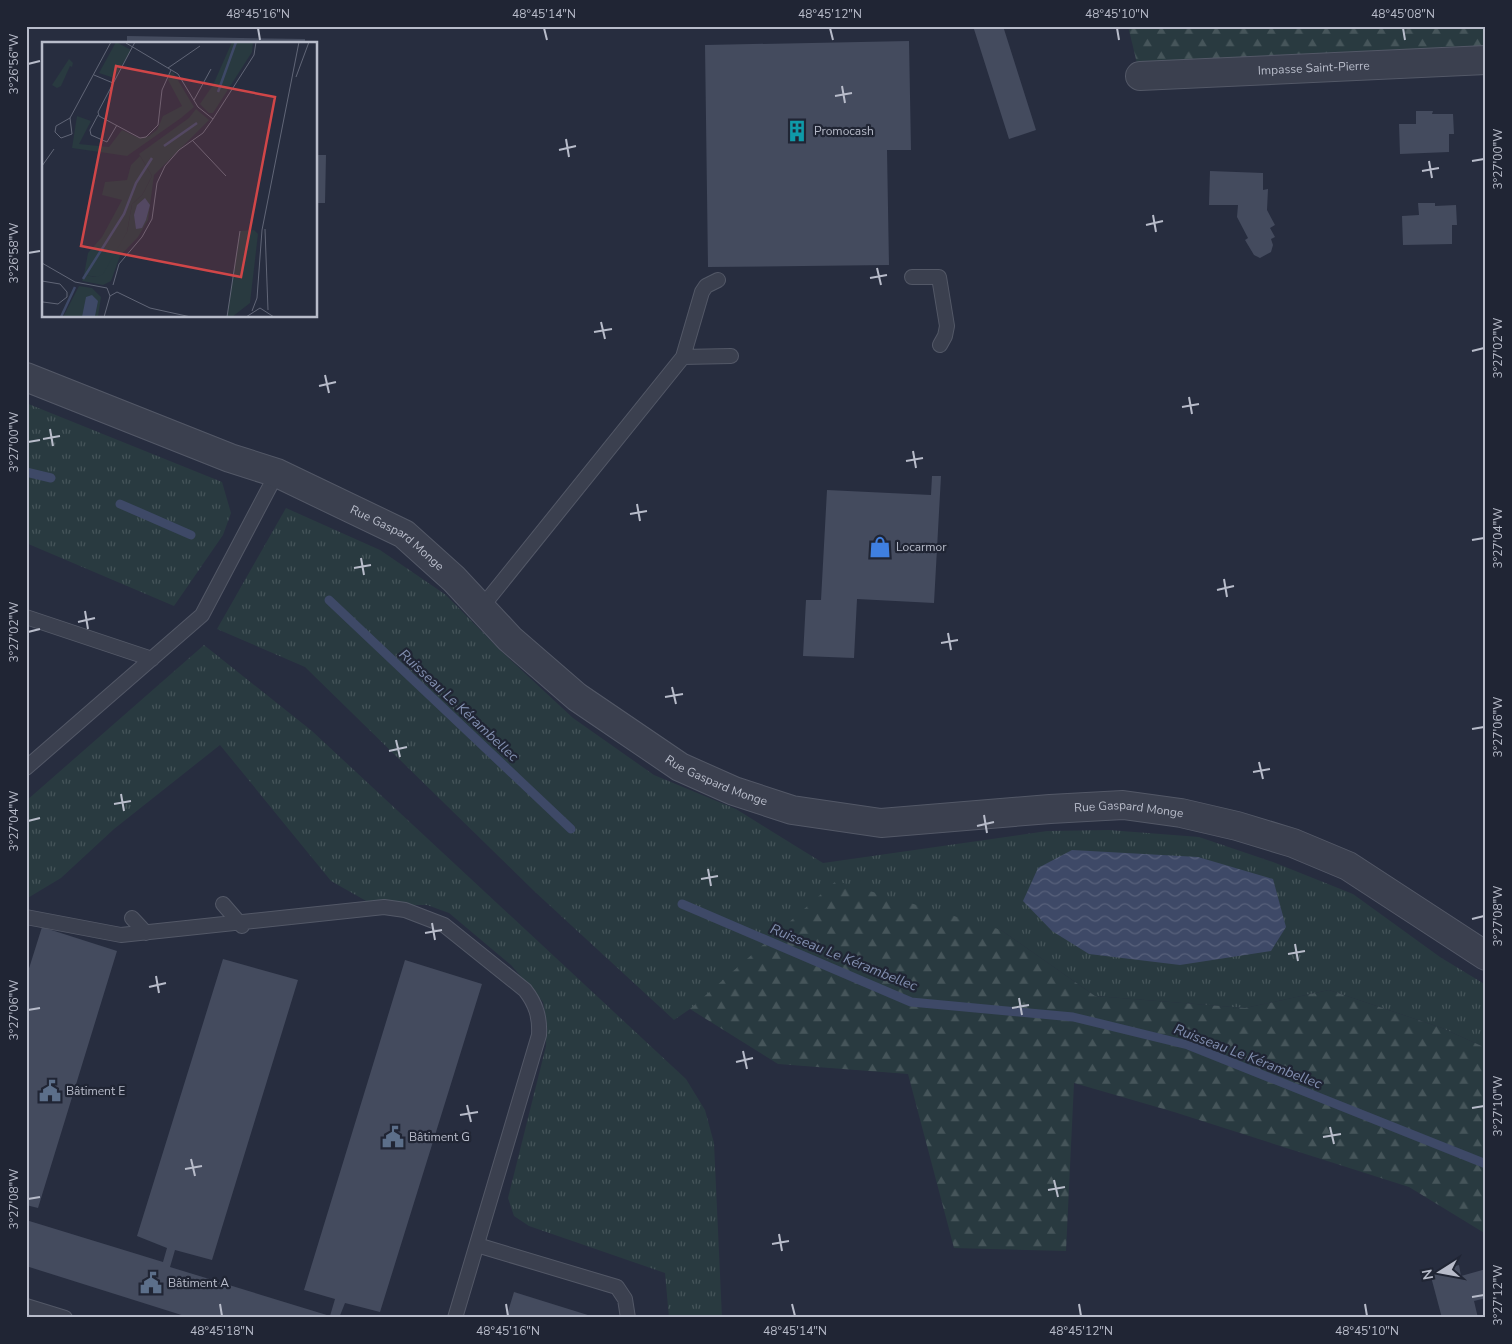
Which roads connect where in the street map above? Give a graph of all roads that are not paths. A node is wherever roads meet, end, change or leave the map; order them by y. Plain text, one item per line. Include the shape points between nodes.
1 (1486, 60) edge
2 (1140, 76) dead end
3 (912, 277) dead end
4 (718, 280) dead end
5 (940, 345) dead end
6 (731, 356) dead end
7 (683, 357) junction
8 (26, 376) edge
9 (277, 473) junction
10 (481, 608) junction
11 (26, 617) edge
12 (152, 658) junction
13 (26, 768) edge
14 (305, 903) dead end
15 (223, 904) dead end
16 (315, 915) junction
17 (26, 917) edge
18 (132, 918) dead end
19 (240, 925) junction
20 (146, 934) junction
21 (1486, 956) edge
22 (477, 1245) junction
23 (26, 1306) edge
24 (65, 1318) edge
25 (455, 1318) edge
26 (628, 1318) edge

1 - 2 street, Impasse Saint-Pierre
3 - 5 lane via 939,277 947,326
4 - 7 lane via 702,292
6 - 7 lane
7 - 10 lane
8 - 9 street, Rue Gaspard Monge via 230,458
9 - 10 street, Rue Gaspard Monge via 404,534
9 - 12 lane via 202,616
10 - 21 street, Rue Gaspard Monge via 510,640 577,697 680,767 734,791 792,810 881,822 1124,805 1181,813 1293,843 1348,866
11 - 12 lane
12 - 13 lane
14 - 16 lane
15 - 19 lane
16 - 19 lane
16 - 22 lane via 384,907 422,915 444,925 532,999 539,1035
17 - 20 lane via 121,935
18 - 20 lane
19 - 20 lane
22 - 25 lane
22 - 26 lane via 617,1287 625,1299
23 - 24 lane

